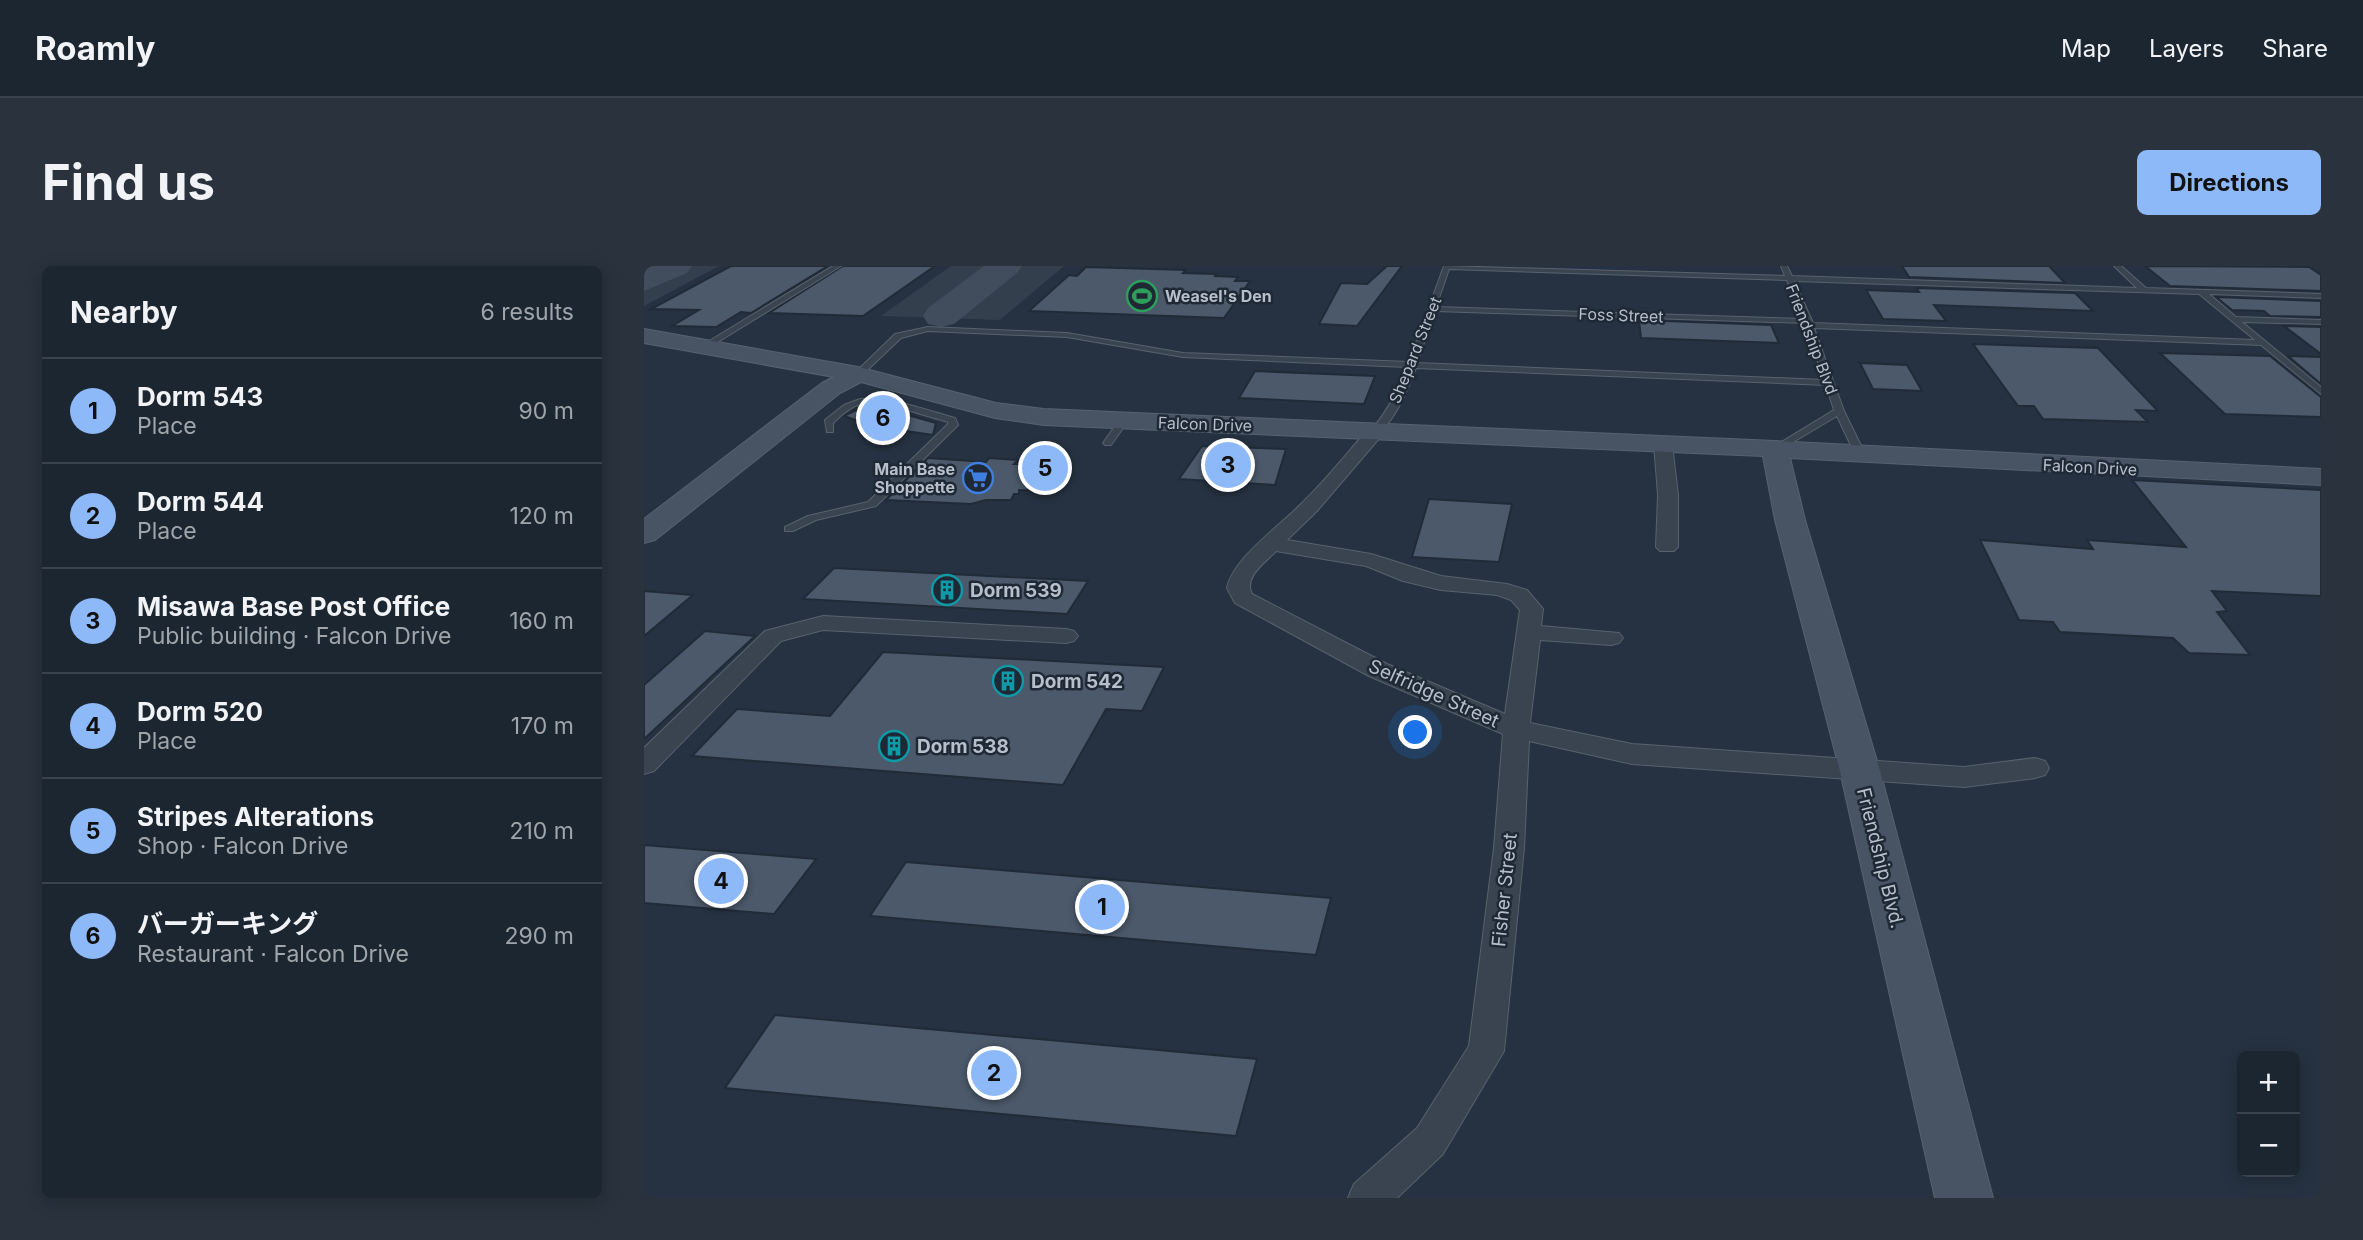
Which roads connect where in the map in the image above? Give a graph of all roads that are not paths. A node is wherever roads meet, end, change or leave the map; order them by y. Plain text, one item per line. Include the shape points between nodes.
1 (838, 266) edge
2 (1447, 266) edge
3 (1784, 266) edge
4 (2117, 266) edge
5 (1789, 278) junction
6 (2144, 290) junction
7 (2201, 292) junction
8 (2321, 296) edge
9 (1434, 309) junction
10 (2234, 319) junction
11 (2321, 322) edge
12 (1808, 323) junction
13 (644, 336) edge
14 (2263, 343) junction
15 (705, 346) junction
16 (1411, 364) junction
17 (858, 374) junction
18 (1831, 383) junction
19 (2321, 391) edge
20 (1839, 411) junction
21 (1124, 421) junction
22 (830, 430) dead end
23 (1377, 431) junction
24 (1108, 443) dead end
25 (1670, 444) junction
26 (1775, 449) junction
27 (1860, 454) junction
28 (1763, 477) junction
29 (2321, 477) edge
30 (789, 529) dead end
31 (644, 534) edge
32 (1272, 544) junction
33 (1667, 547) dead end
34 (1529, 632) junction
35 (1066, 636) dead end
36 (1611, 638) dead end
37 (1516, 729) junction
38 (644, 764) edge
39 (2035, 768) dead end
40 (1860, 771) junction
41 (1486, 1051) joint
42 (1368, 1198) edge
43 (1964, 1198) edge

1 - 15 lane
2 - 5 lane
2 - 9 lane, Shepard Street
3 - 5 lane, Friendship Blvd
4 - 6 lane
5 - 6 lane
5 - 12 lane, Friendship Blvd
6 - 7 lane
7 - 8 lane
7 - 10 lane
9 - 12 lane, Foss Street
9 - 16 lane, Shepard Street
10 - 11 lane
10 - 14 lane
12 - 14 lane, Foss Street
12 - 18 lane, Friendship Blvd
13 - 15 street, Falcon Drive
14 - 19 lane
15 - 17 street, Falcon Drive
16 - 17 lane via 1183,355 1068,335 928,329 898,336
16 - 18 lane
16 - 23 lane, Shepard Street via 1406,383
17 - 21 street, Falcon Drive via 995,410
17 - 31 street via 831,388
18 - 20 lane, Friendship Blvd
20 - 26 lane
20 - 27 lane, Friendship Blvd
21 - 23 street, Falcon Drive
21 - 24 lane
22 - 30 lane via 828,422 845,407 866,402 952,420 953,425 872,504 812,518
23 - 25 street, Falcon Drive
23 - 32 street, Selfridge Street
25 - 26 street, Falcon Drive
25 - 28 street via 1720,455
25 - 33 street
26 - 27 street, Falcon Drive
26 - 28 street, Friendship Blvd.
27 - 28 street via 1800,461
27 - 29 street, Falcon Drive
28 - 40 street, Friendship Blvd. via 1790,520
32 - 34 street, Fisher Street via 1371,560 1411,576 1520,595 1532,609
32 - 37 street, Selfridge Street via 1240,578 1243,598 1378,670
34 - 36 street
34 - 37 street, Fisher Street
35 - 38 street via 823,623 773,636
37 - 40 street, Selfridge Street via 1632,754
37 - 41 street, Fisher Street via 1509,848
39 - 40 street, Selfridge Street via 1964,777
40 - 43 street, Friendship Blvd.
41 - 42 street via 1430,1141

